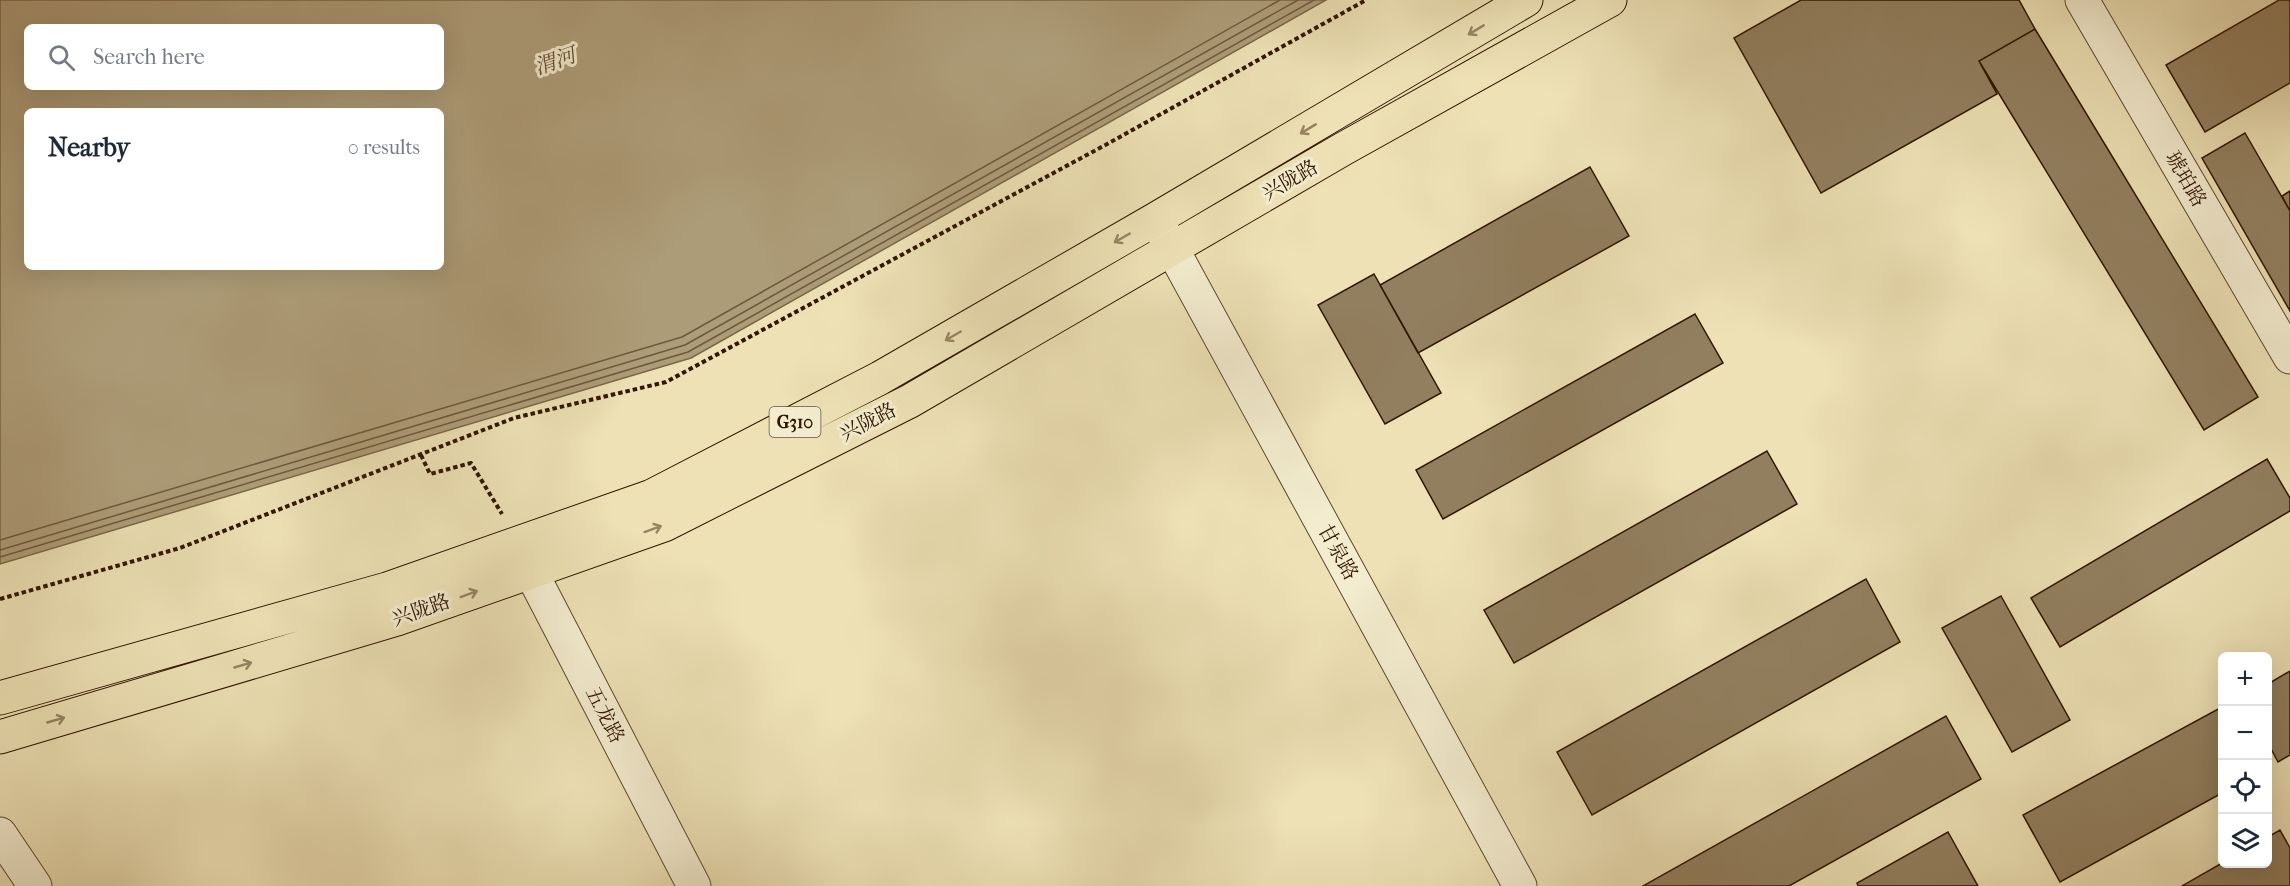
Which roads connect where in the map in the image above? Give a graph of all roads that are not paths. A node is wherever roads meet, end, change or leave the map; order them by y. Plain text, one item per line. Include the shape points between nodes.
1 (1526, 0) edge
2 (1611, 0) edge
3 (2082, 0) edge
4 (1156, 219) junction
5 (1172, 249) junction
6 (2290, 357) edge
7 (525, 557) junction
8 (0, 698) edge
9 (0, 736) edge
10 (0, 834) edge
11 (35, 886) edge
12 (694, 886) edge
13 (1520, 886) edge

1 -> 4 highway, 兴陇路 / G310
2 - 5 highway, 兴陇路
3 - 6 street, 琥珀路
4 - 5 street, 甘泉路
4 -> 7 highway, 兴陇路 / G310 via 880,378
7 -> 5 highway, 兴陇路 via 664,525 899,407
5 - 13 street, 甘泉路
7 - 8 highway, 兴陇路 / G310 via 387,589
9 -> 7 highway, 兴陇路 via 397,619
7 - 12 street, 五龙路
10 - 11 street

